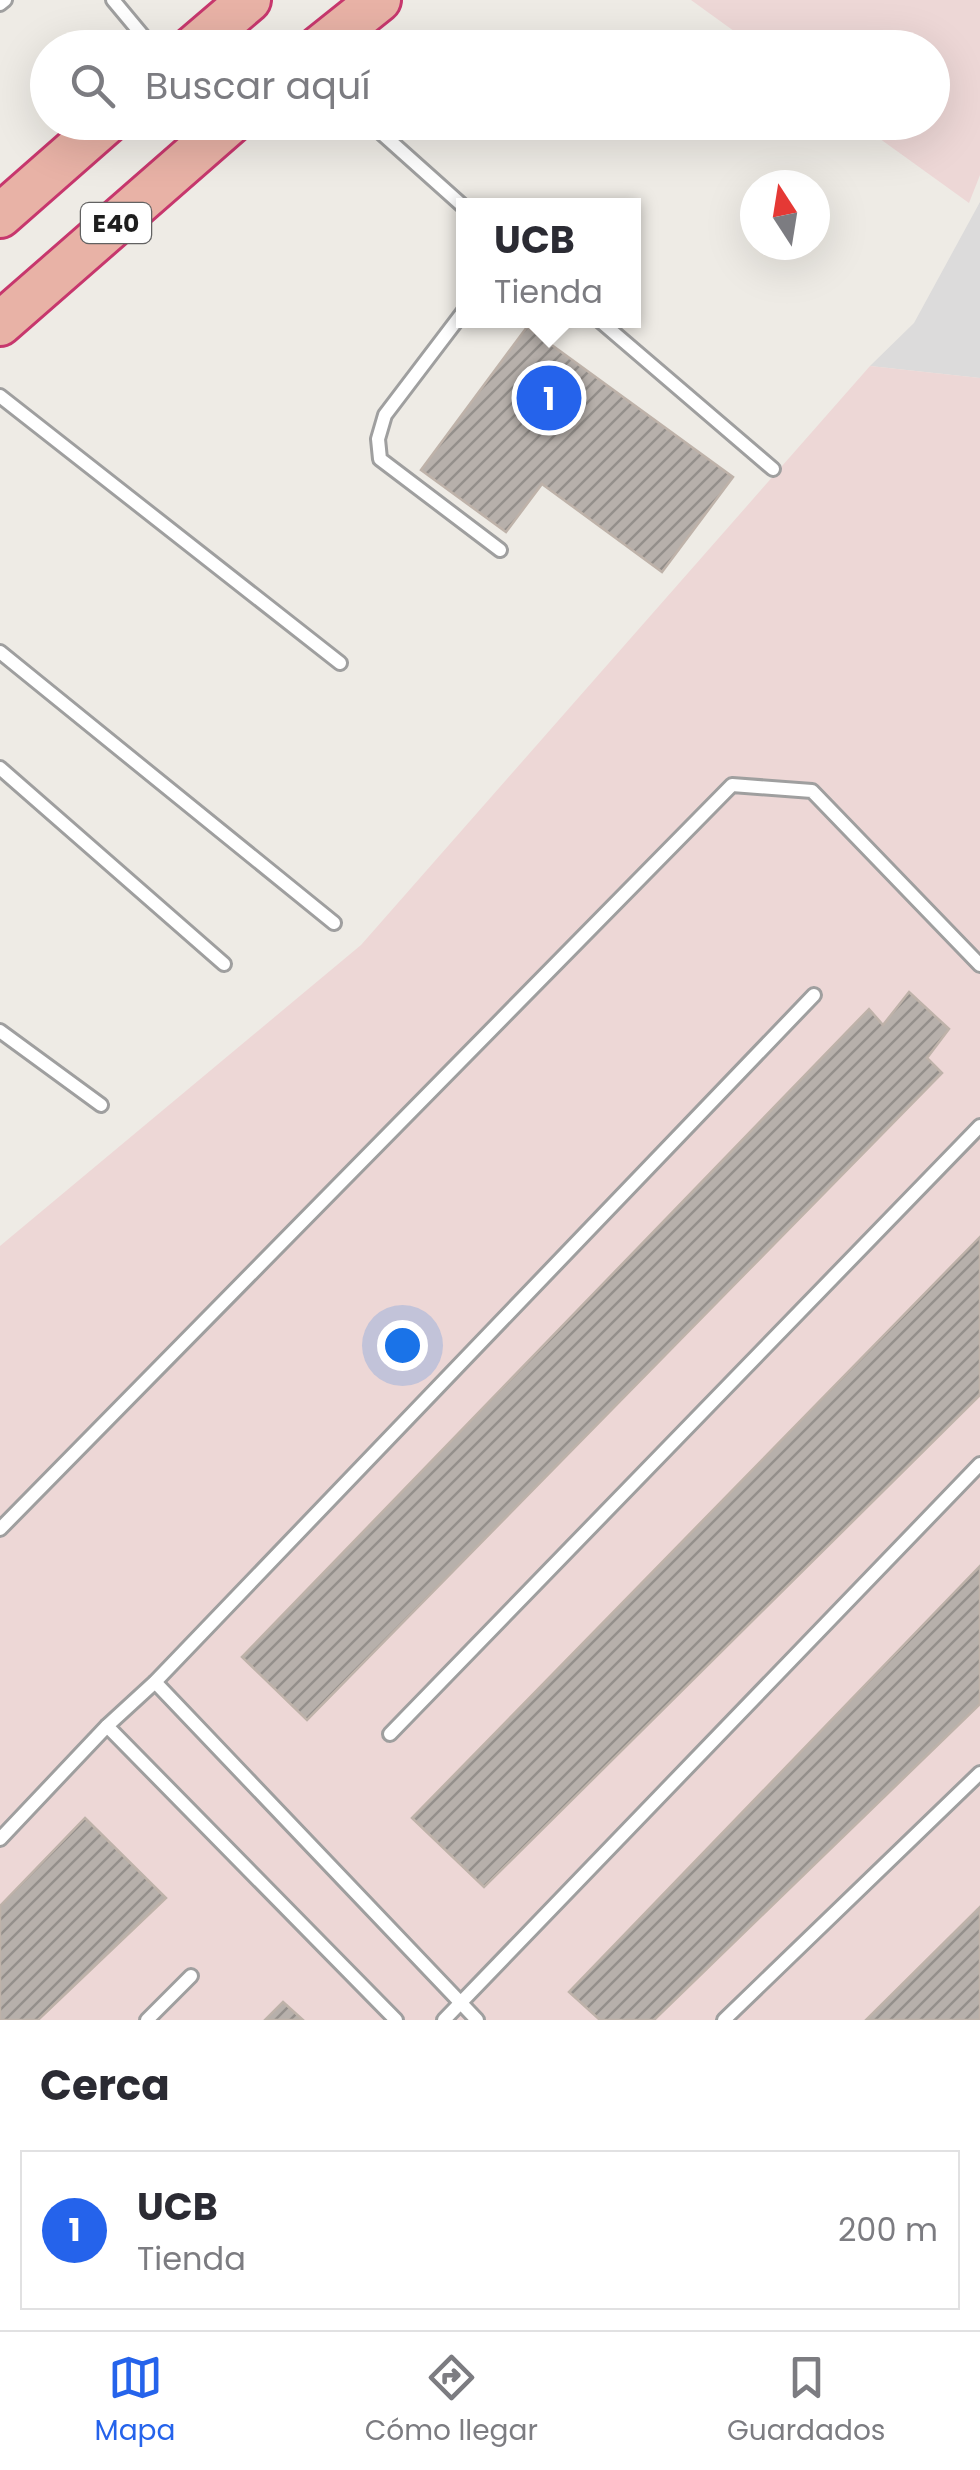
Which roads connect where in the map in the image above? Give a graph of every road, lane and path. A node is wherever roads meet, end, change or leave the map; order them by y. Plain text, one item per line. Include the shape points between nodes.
1 (113, 0) edge
2 (249, 0) edge
3 (379, 0) edge
4 (138, 30) edge
5 (215, 30) edge
6 (342, 30) edge
7 (87, 140) edge
8 (210, 140) edge
9 (390, 140) edge
10 (456, 200) edge
11 (0, 216) edge
12 (456, 322) edge
13 (0, 324) edge
14 (608, 328) edge
15 (0, 396) edge
16 (773, 469) dead end
17 (500, 550) dead end
18 (0, 652) edge
19 (340, 663) dead end
20 (0, 768) edge
21 (334, 924) dead end
22 (224, 964) dead end
23 (980, 965) edge
24 (814, 995) dead end
25 (0, 1031) edge
26 (101, 1106) dead end
27 (980, 1126) edge
28 (980, 1464) edge
29 (0, 1530) edge
30 (154, 1682) junction
31 (107, 1726) junction
32 (390, 1734) dead end
33 (980, 1773) edge
34 (0, 1839) edge
35 (190, 1976) dead end
36 (460, 2003) junction
37 (146, 2020) edge
38 (396, 2020) edge
39 (444, 2020) edge
40 (476, 2020) edge
41 (724, 2020) edge

1 - 4 lane
2 - 5 highway
3 - 6 highway
7 - 11 highway
8 - 13 highway, E40
9 - 10 lane
12 - 17 lane via 385,415 380,459
14 - 16 lane
15 - 19 lane
18 - 21 lane
20 - 22 lane
23 - 29 lane via 812,791 732,786
24 - 30 lane
25 - 26 lane
27 - 32 lane
28 - 36 lane
30 - 31 lane
30 - 36 lane
31 - 34 lane
31 - 38 lane
33 - 41 lane
35 - 37 lane
36 - 39 lane
36 - 40 lane

